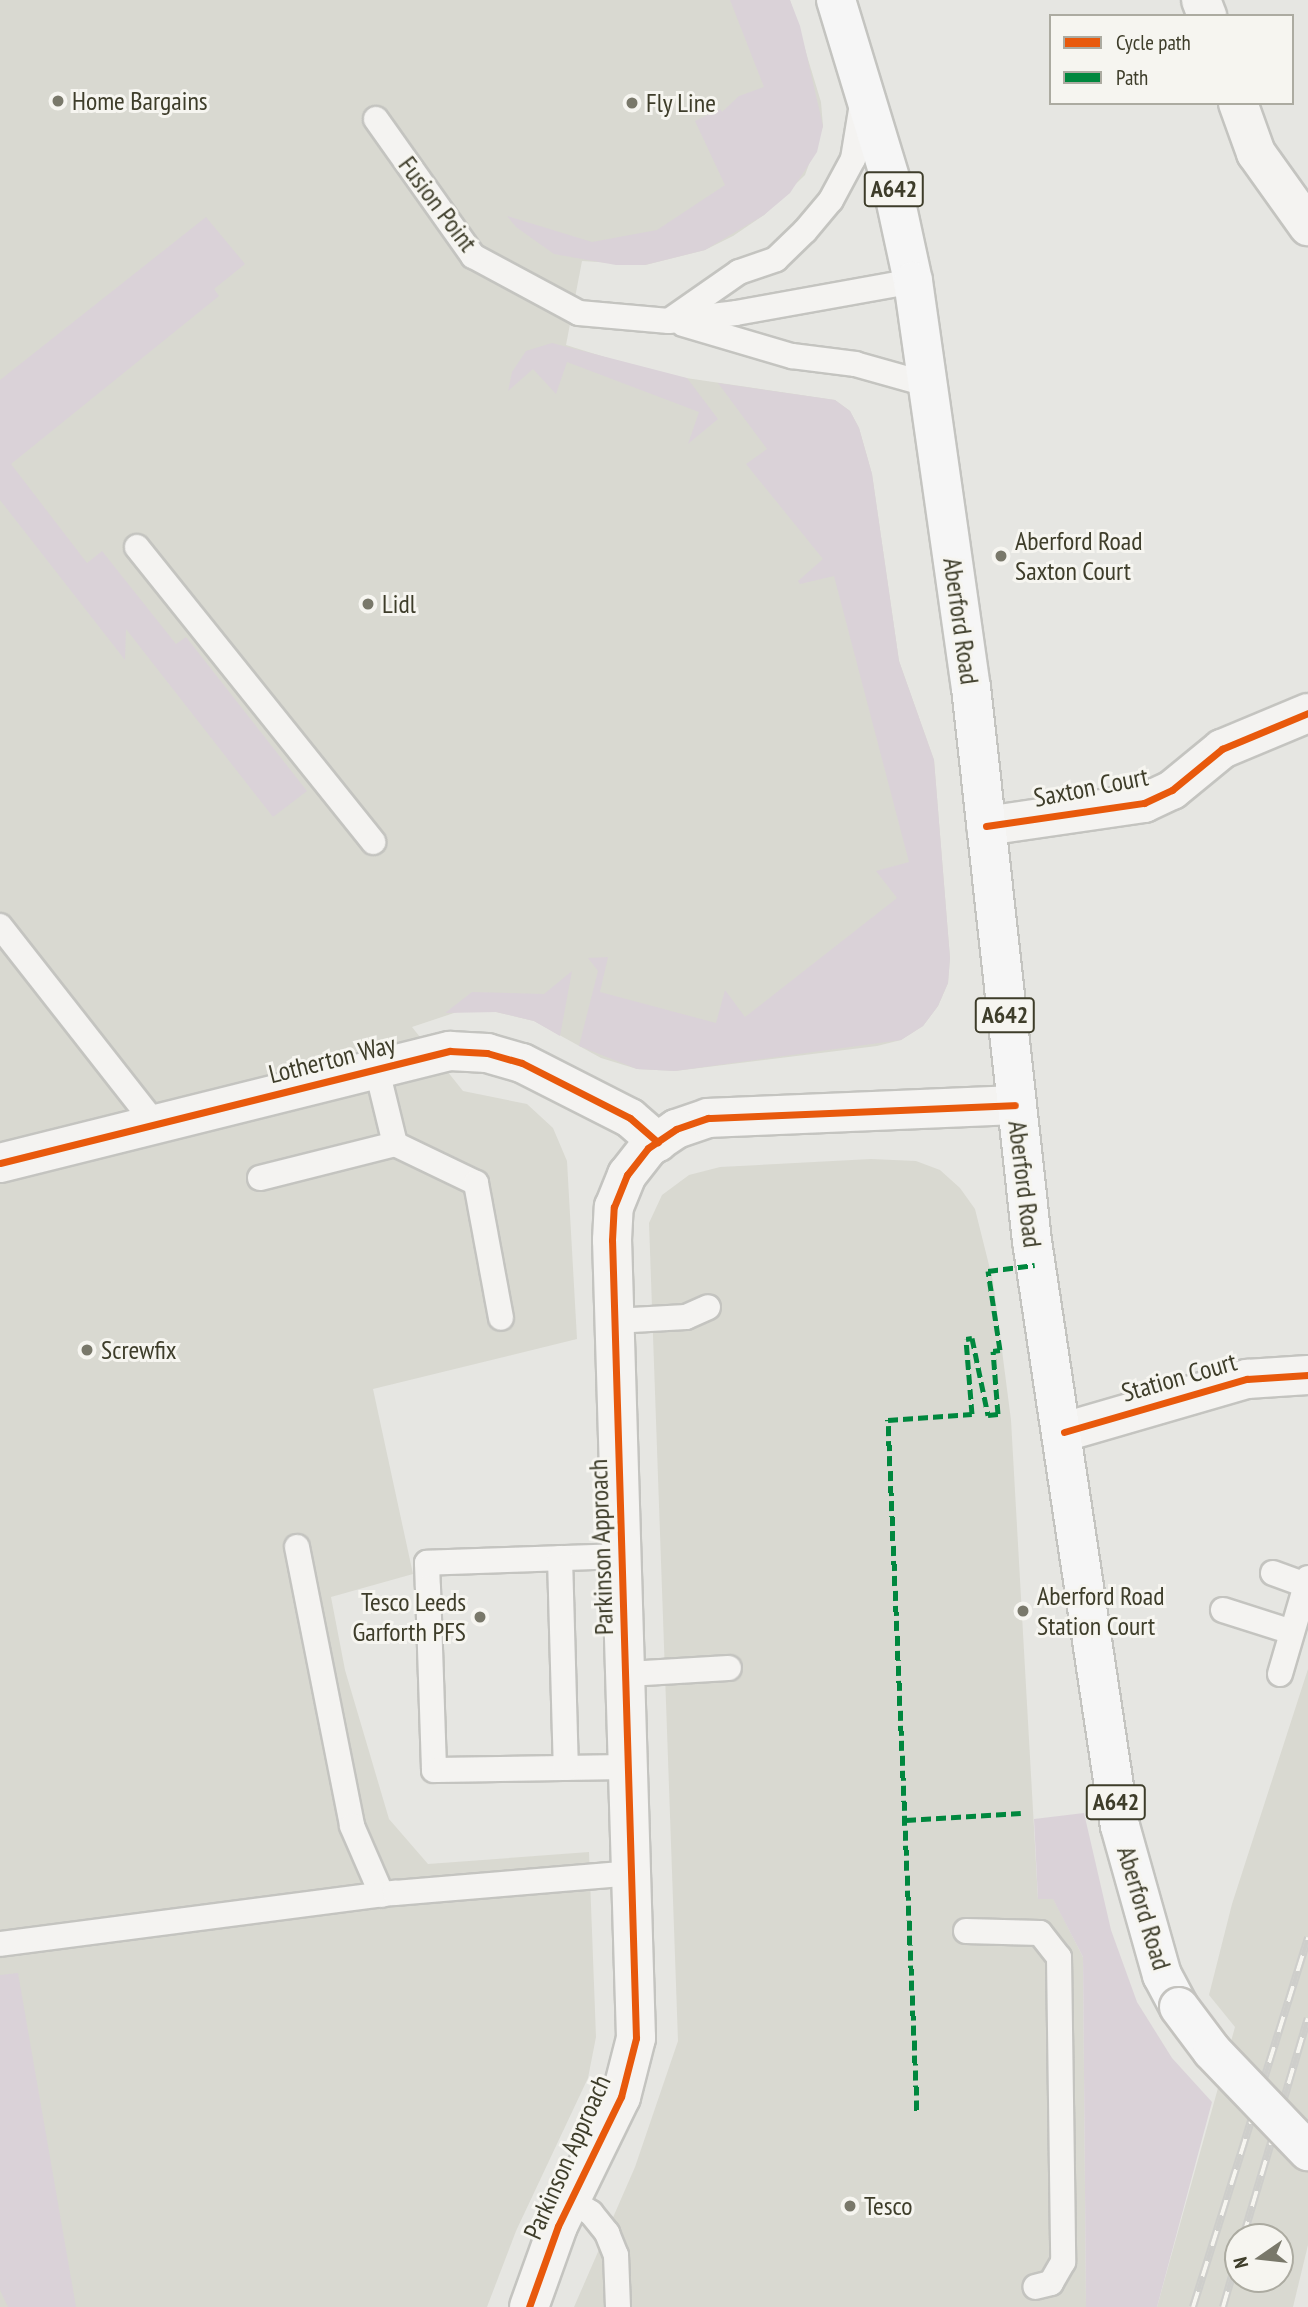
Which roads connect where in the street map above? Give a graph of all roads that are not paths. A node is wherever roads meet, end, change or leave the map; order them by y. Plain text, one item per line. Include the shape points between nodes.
1 (835, 0) edge
2 (864, 89) junction
3 (1239, 105) edge
4 (376, 119) dead end
5 (1308, 226) edge
6 (913, 281) junction
7 (669, 321) junction
8 (926, 384) junction
9 (137, 547) dead end
10 (1308, 713) edge
11 (986, 826) junction
12 (373, 842) dead end
13 (0, 926) edge
14 (377, 1070) junction
15 (1015, 1105) junction
16 (156, 1125) junction
17 (658, 1142) junction
18 (395, 1144) junction
19 (0, 1163) edge
20 (260, 1178) dead end
21 (708, 1307) dead end
22 (501, 1318) dead end
23 (614, 1321) junction
24 (1308, 1375) edge
25 (1064, 1432) junction
26 (296, 1547) dead end
27 (623, 1556) junction
28 (560, 1558) junction
29 (1273, 1573) dead end
30 (1307, 1581) edge
31 (1223, 1610) dead end
32 (1292, 1632) junction
33 (729, 1668) dead end
34 (626, 1674) junction
35 (1279, 1674) dead end
36 (629, 1767) junction
37 (566, 1768) junction
38 (633, 1873) junction
39 (382, 1895) junction
40 (966, 1931) dead end
41 (0, 1944) edge
42 (1308, 2151) edge
43 (571, 2200) junction
44 (1035, 2287) dead end
45 (529, 2307) edge
46 (618, 2307) edge

1 - 2 main road, Aberford Road / A642
2 - 6 main road, Aberford Road / A642 via 901,215
2 - 7 lane via 853,159 831,201 776,259 739,272
3 - 5 street via 1256,153
4 - 7 lane, Fusion Point via 473,256 579,313
6 - 7 lane, Fusion Point
6 - 8 main road, Aberford Road / A642
7 - 8 lane, Fusion Point via 792,356 855,365
8 - 11 main road, Aberford Road / A642
9 - 12 lane
10 - 11 street, Saxton Court via 1222,749 1172,790 1144,803
11 - 15 main road, Aberford Road / A642
13 - 16 lane
14 - 16 street, Lotherton Way
14 - 17 street, Lotherton Way via 450,1051 499,1056 630,1118
14 - 18 lane
15 - 17 street, Parkinson Approach via 708,1118 676,1129
15 - 25 main road, Aberford Road / A642
16 - 19 street, Lotherton Way
17 - 23 street, Parkinson Approach via 627,1175 614,1207
18 - 20 lane
18 - 22 lane via 476,1183
21 - 23 lane via 687,1317
23 - 27 street, Parkinson Approach
24 - 25 street, Station Court via 1247,1379
25 - 42 main road, Aberford Road / A642, bridge via 1120,1826 1162,1975 1212,2051
26 - 39 lane via 352,1826
27 - 28 lane
27 - 34 street, Parkinson Approach
28 - 37 lane
28 - 37 lane via 427,1563 434,1770
29 - 30 lane
30 - 32 lane
31 - 32 lane
32 - 35 lane
33 - 34 lane
34 - 36 street, Parkinson Approach
36 - 37 lane
36 - 38 street, Parkinson Approach
38 - 39 lane
38 - 43 street, Parkinson Approach via 636,2038 617,2107
39 - 41 lane
40 - 44 lane via 1040,1933 1059,1956 1063,2262 1051,2283
43 - 45 street, Parkinson Approach
43 - 46 lane via 607,2232 616,2255

